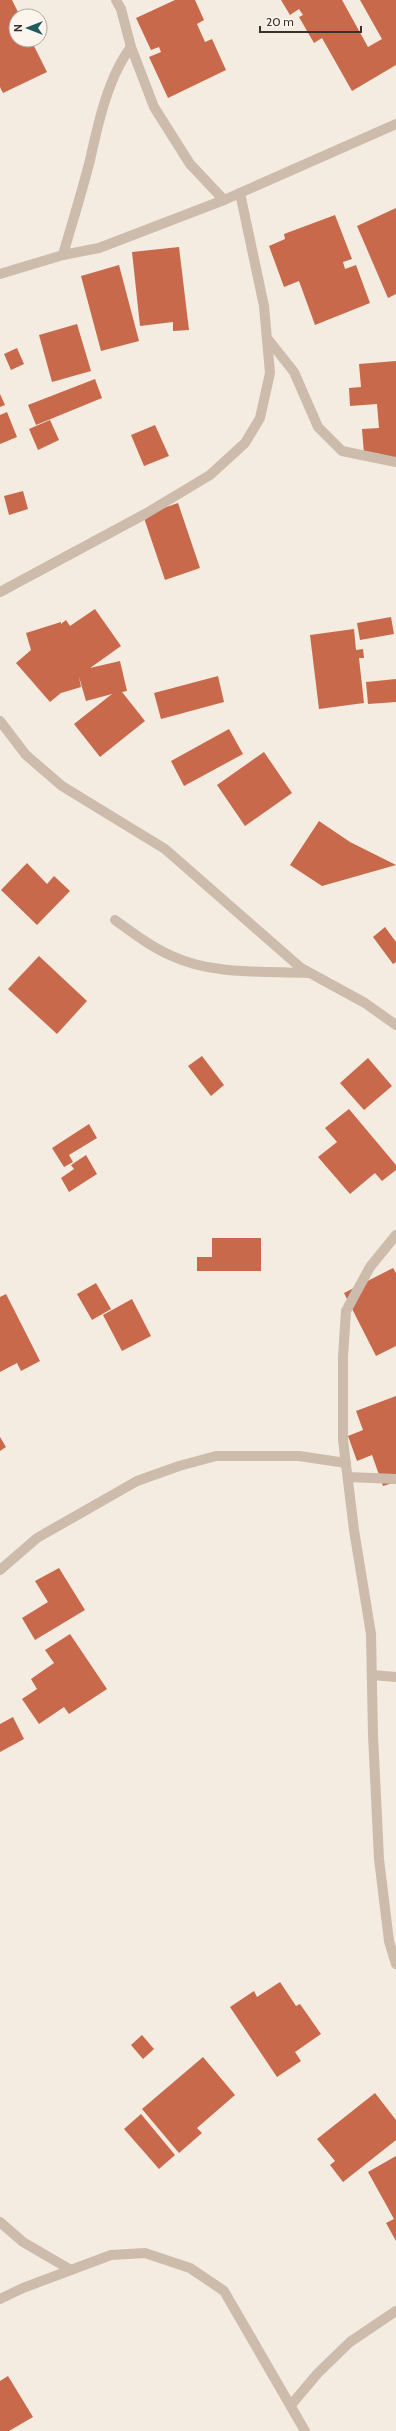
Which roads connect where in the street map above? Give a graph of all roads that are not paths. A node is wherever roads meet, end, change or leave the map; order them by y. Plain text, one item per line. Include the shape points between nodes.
1 (116, 0) edge
2 (131, 47) junction
3 (396, 124) edge
4 (240, 193) junction
5 (224, 200) junction
6 (63, 254) junction
7 (0, 274) edge
8 (267, 338) junction
9 (396, 462) edge
10 (0, 592) edge
11 (0, 721) edge
12 (115, 920) dead end
13 (310, 973) junction
14 (396, 1024) edge
15 (396, 1235) edge
16 (346, 1463) junction
17 (348, 1477) junction
18 (396, 1479) edge
19 (0, 1570) edge
20 (372, 1675) junction
21 (396, 1677) edge
22 (396, 1964) edge
23 (0, 2222) edge
24 (71, 2270) junction
25 (0, 2299) edge
26 (396, 2311) edge
27 (291, 2405) junction
28 (306, 2431) edge

1 - 2 street via 121,9
2 - 5 street via 154,107 164,125 190,164
2 - 6 street via 120,60 95,134 90,161
3 - 4 street
4 - 5 street
4 - 8 street via 263,300
5 - 6 street via 99,248
6 - 7 street
8 - 9 street via 294,372 318,427 342,451
8 - 10 street via 270,373 260,418 245,442 210,475 145,514
11 - 13 street via 26,755 62,786 165,849 301,968
12 - 13 street via 145,942 173,957 206,966
13 - 14 street via 365,1003
15 - 16 street via 370,1267 346,1311 343,1357 343,1440
16 - 17 street
16 - 19 street via 299,1456 216,1456 179,1466 138,1481 37,1538
17 - 18 street
17 - 20 street via 371,1634
20 - 21 street
20 - 22 street via 379,1859 389,1941
23 - 24 street via 23,2242
24 - 25 street
24 - 27 street via 111,2256 145,2253 190,2268 224,2291
26 - 27 street via 350,2342 318,2373
27 - 28 street

